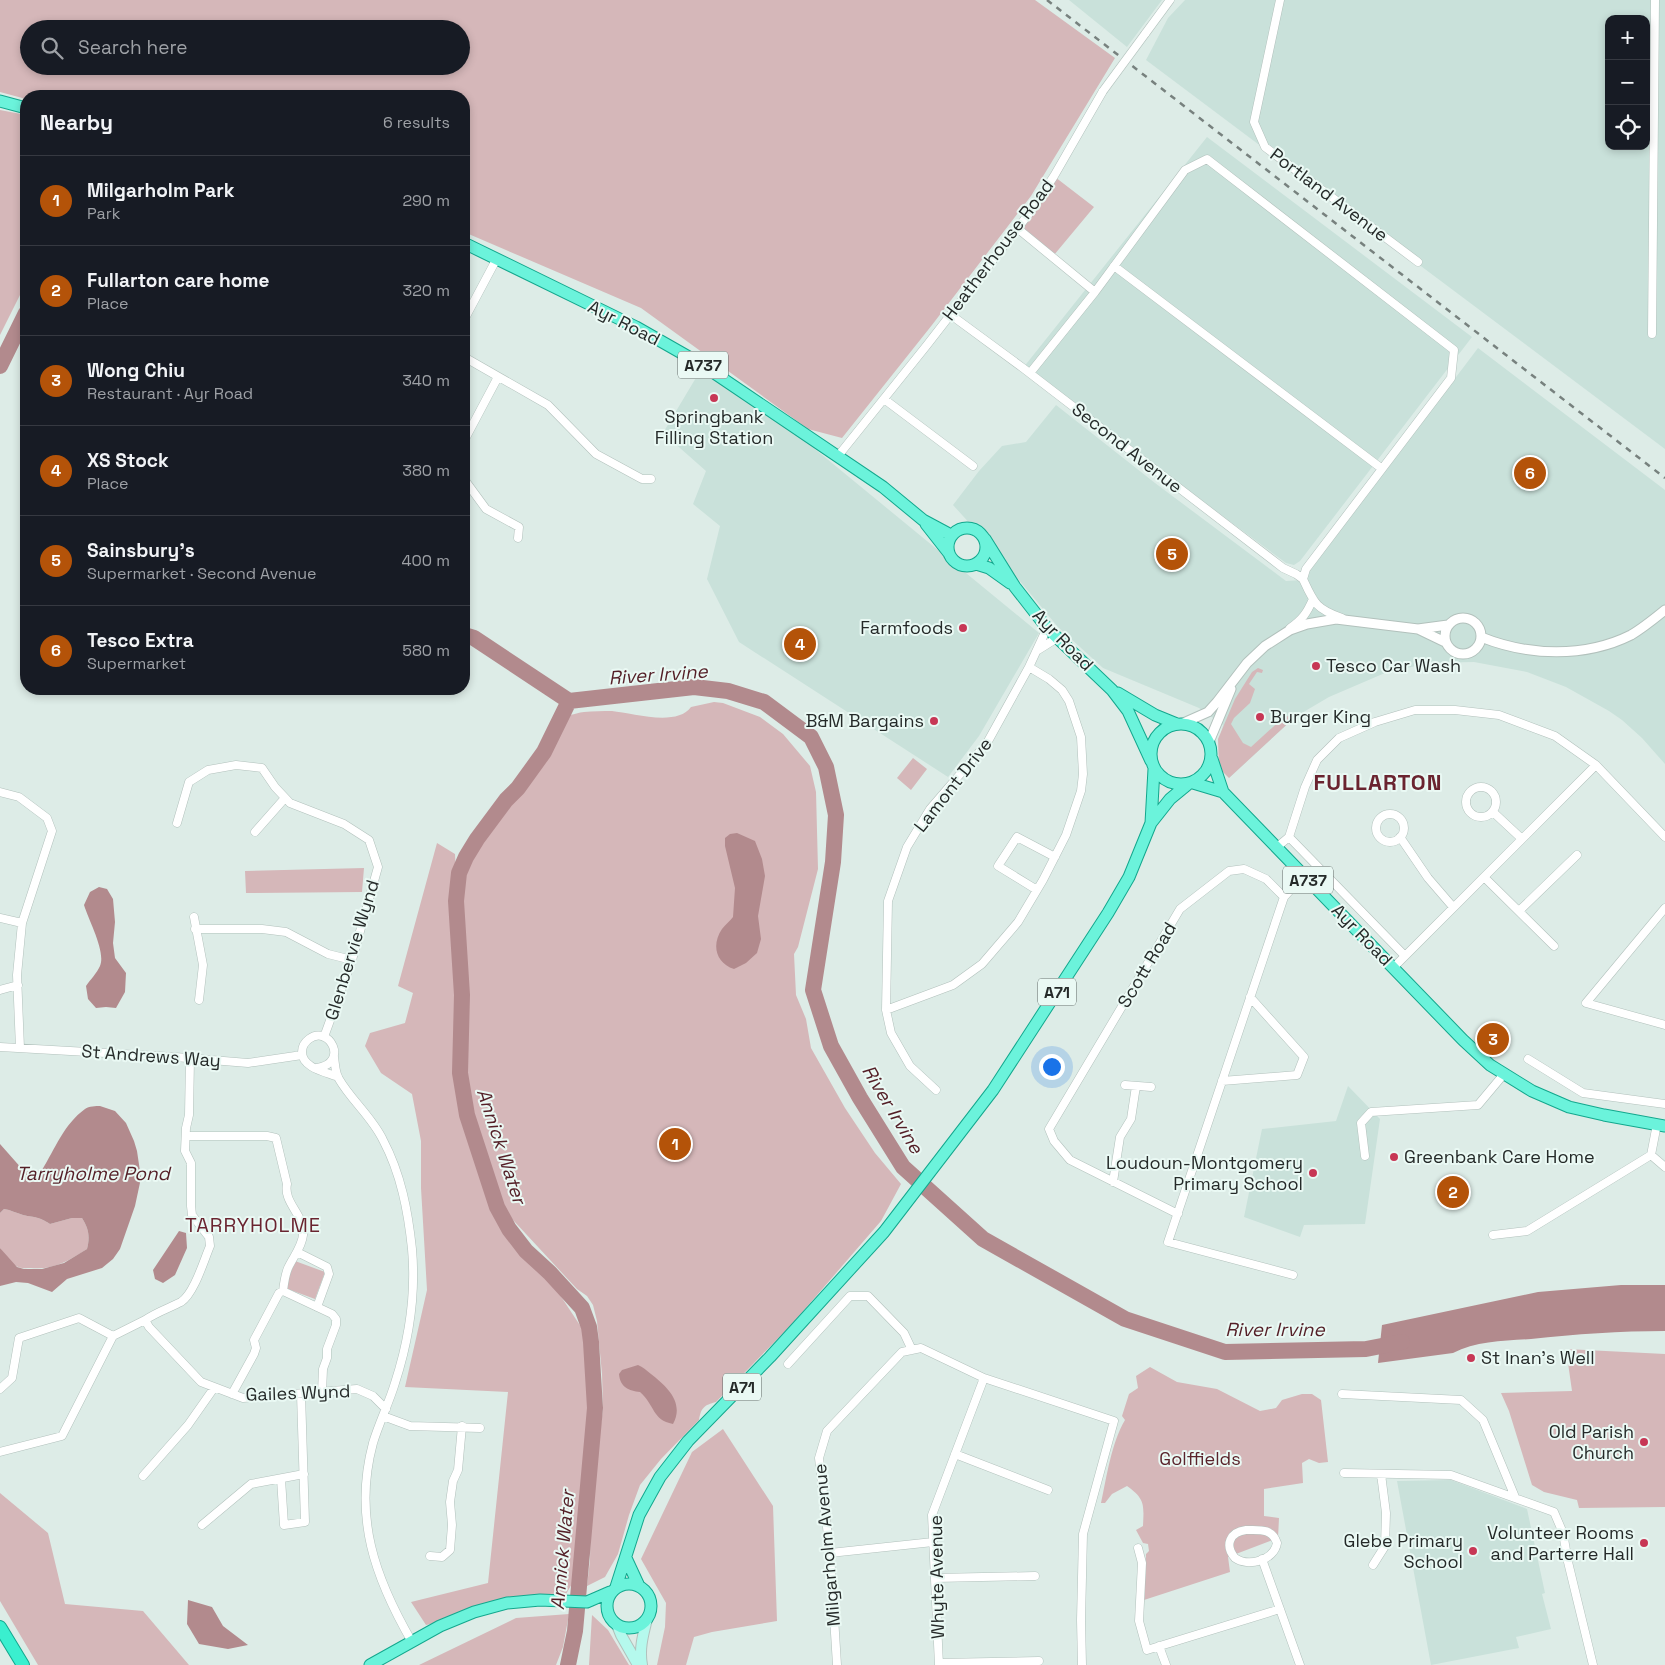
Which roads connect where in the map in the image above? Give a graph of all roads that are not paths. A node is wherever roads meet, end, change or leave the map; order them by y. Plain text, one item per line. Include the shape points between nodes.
1 (1170, 0) edge
2 (1280, 0) edge
3 (1655, 0) edge
4 (0, 101) edge
5 (20, 106) edge
6 (1017, 228) junction
7 (470, 246) edge
8 (496, 260) junction
9 (1418, 262) dead end
10 (1114, 266) junction
11 (1095, 292) junction
12 (470, 309) edge
13 (950, 315) junction
14 (1652, 334) dead end
15 (470, 361) edge
16 (1030, 373) junction
17 (498, 377) junction
18 (884, 399) junction
19 (470, 430) edge
20 (838, 456) junction
21 (973, 466) dead end
22 (1382, 468) junction
23 (651, 479) dead end
24 (470, 487) edge
25 (923, 520) junction
26 (951, 535) junction
27 (518, 538) dead end
28 (984, 539) junction
29 (948, 552) junction
30 (976, 564) junction
31 (1303, 579) junction
32 (1015, 587) junction
33 (1313, 599) junction
34 (1665, 610) edge
35 (1351, 621) junction
36 (1448, 625) junction
37 (1047, 628) junction
38 (1418, 629) junction
39 (1279, 636) junction
40 (1057, 638) junction
41 (1445, 642) junction
42 (1479, 642) junction
43 (1038, 650) junction
44 (1029, 667) junction
45 (1236, 675) junction
46 (1112, 690) junction
47 (1179, 724) junction
48 (1209, 742) junction
49 (1212, 759) junction
50 (1153, 765) junction
51 (1596, 765) junction
52 (1190, 784) junction
53 (0, 792) edge
54 (1223, 792) junction
55 (285, 798) junction
56 (1493, 812) dead end
57 (177, 823) dead end
58 (1151, 823) junction
59 (255, 832) dead end
60 (1289, 837) junction
61 (1400, 837) dead end
62 (1665, 837) edge
63 (1522, 839) junction
64 (1277, 847) junction
65 (1577, 855) dead end
66 (1055, 856) junction
67 (1304, 875) junction
68 (1484, 877) junction
69 (1037, 890) junction
70 (1284, 897) junction
71 (1453, 908) junction
72 (1665, 908) edge
73 (1519, 911) junction
74 (194, 917) dead end
75 (0, 918) edge
76 (22, 923) junction
77 (195, 929) junction
78 (1554, 946) dead end
79 (1405, 956) junction
80 (352, 960) junction
81 (1393, 968) junction
82 (18, 984) junction
83 (0, 990) edge
84 (1250, 997) junction
85 (199, 1000) dead end
86 (886, 1010) junction
87 (1665, 1025) edge
88 (324, 1037) junction
89 (0, 1046) edge
90 (20, 1048) junction
91 (302, 1055) junction
92 (334, 1057) junction
93 (190, 1059) junction
94 (1528, 1059) dead end
95 (317, 1068) junction
96 (1504, 1074) junction
97 (338, 1077) junction
98 (1222, 1081) junction
99 (1125, 1085) dead end
100 (1136, 1086) junction
101 (1151, 1087) dead end
102 (936, 1090) dead end
103 (1665, 1104) edge
104 (1661, 1125) edge
105 (186, 1136) junction
106 (1652, 1155) junction
107 (1365, 1156) dead end
108 (1665, 1167) edge
109 (1113, 1182) junction
110 (1178, 1214) junction
111 (1493, 1235) dead end
112 (297, 1252) junction
113 (1293, 1275) dead end
114 (283, 1291) junction
115 (317, 1307) junction
116 (145, 1320) junction
117 (113, 1336) junction
118 (912, 1350) junction
119 (788, 1364) dead end
120 (984, 1378) junction
121 (214, 1388) junction
122 (0, 1389) edge
123 (322, 1392) junction
124 (232, 1394) junction
125 (301, 1394) junction
126 (1342, 1394) dead end
127 (384, 1412) junction
128 (462, 1426) junction
129 (480, 1428) dead end
130 (0, 1452) edge
131 (955, 1454) junction
132 (1344, 1473) dead end
133 (304, 1474) junction
134 (1381, 1474) junction
135 (143, 1476) dead end
136 (281, 1479) junction
137 (1048, 1490) dead end
138 (1514, 1497) junction
139 (202, 1525) dead end
140 (933, 1542) junction
141 (1138, 1548) dead end
142 (830, 1553) junction
143 (430, 1556) dead end
144 (626, 1558) junction
145 (1262, 1559) junction
146 (1373, 1565) dead end
147 (1035, 1576) dead end
148 (935, 1578) junction
149 (639, 1586) junction
150 (613, 1590) junction
151 (587, 1602) junction
152 (1280, 1609) junction
153 (608, 1616) junction
154 (647, 1619) junction
155 (617, 1625) junction
156 (0, 1626) edge
157 (412, 1642) junction
158 (1159, 1646) junction
159 (1039, 1661) dead end
160 (939, 1664) edge
161 (24, 1665) edge
162 (370, 1665) edge
163 (638, 1665) edge
164 (642, 1665) edge
165 (837, 1665) edge
166 (1082, 1665) edge
167 (1166, 1665) edge
168 (1300, 1665) edge
169 (1593, 1665) edge

1 - 6 street, Heatherhouse Road, bridge via 1103,91 1054,176
2 - 9 street, Portland Avenue via 1254,122 1265,147
3 - 14 street
4 - 5 main road
6 - 11 street
6 - 13 street, Heatherhouse Road
7 - 8 main road, Ayr Road / A737
8 - 12 street
8 - 20 main road, Ayr Road / A737 via 636,327 701,364
10 - 11 street
10 - 22 street
10 - 22 street via 1185,170 1207,160 1454,350 1451,378
11 - 16 street
13 - 16 street, Second Avenue
13 - 18 street, Heatherhouse Road
15 - 17 street
16 - 31 street, Second Avenue via 1283,568
17 - 19 street
17 - 23 street via 548,405 596,454 642,479
18 - 20 street, Heatherhouse Road
18 - 21 street
20 - 25 main road, Ayr Road / A737
22 - 31 street via 1306,569
24 - 27 street via 486,509 519,527
25 - 26 main road, Ayr Road / A737
25 - 29 main road, Ayr Road / A737
26 - 28 main road via 967,528 978,531
26 - 29 main road
28 - 30 main road via 984,555
28 - 32 main road, Ayr Road / A737
29 - 30 main road, A737 via 958,564
30 - 32 main road, Ayr Road / A737 via 989,568
31 - 33 street
32 - 37 main road, Ayr Road / A737
33 - 35 street via 1329,614
33 - 39 street via 1302,620
34 - 42 street via 1631,635 1602,646 1572,652 1528,650
35 - 38 street
35 - 39 street via 1322,620
36 - 38 street
36 - 41 street
36 - 42 street via 1457,619 1471,620 1480,629
37 - 40 main road, Ayr Road / A737
37 - 43 street, Lamont Drive
38 - 41 street
39 - 45 street via 1264,646
40 - 43 street, Lamont Drive
40 - 46 main road, Ayr Road / A737
41 - 42 street via 1453,652 1466,654 1474,651
43 - 44 street, Lamont Drive
44 - 66 street via 1062,690 1081,737 1083,774 1080,791 1066,835
44 - 86 street, Lamont Drive via 987,743 930,809 907,847 888,901
45 - 47 street via 1208,712
45 - 48 street
46 - 47 main road, Ayr Road / A737
46 - 50 main road, Ayr Road / A737 via 1128,711
47 - 48 main road via 1198,729
47 - 50 main road via 1168,726 1156,737 1151,753
48 - 49 main road
49 - 52 main road via 1202,777
49 - 54 main road, A737
50 - 52 main road via 1168,782
50 - 58 main road, A71
51 - 60 street via 1555,736 1499,715 1415,710 1375,722 1339,738 1317,760
51 - 62 street
51 - 63 street
52 - 54 main road, A737
52 - 58 main road, A71 via 1170,798
53 - 76 street via 19,797 46,818 52,831
54 - 64 main road, Ayr Road / A737
55 - 57 street, Glenbervie Wynd via 262,768 236,765 207,770 189,782
55 - 59 street
55 - 80 street, Glenbervie Wynd via 290,803 344,824 369,840 378,867
56 - 63 street
58 - 144 main road, A71 via 1129,877 1108,913 993,1090 884,1232 688,1441 660,1477 639,1515
60 - 64 street
60 - 79 street, Ayr Road
61 - 71 street
63 - 68 street
64 - 67 main road, Ayr Road / A737
65 - 73 street
66 - 69 street
66 - 69 street via 1017,837 998,866
67 - 70 street
67 - 81 main road, Ayr Road / A737
68 - 71 street
68 - 73 street
69 - 86 street via 1018,922 982,964 953,985
70 - 84 street
70 - 109 street, Scott Road via 1266,879 1244,869 1229,871 1180,909 1049,1129 1054,1141 1070,1160
71 - 79 street
72 - 87 street via 1586,1003
73 - 78 street
74 - 77 street
75 - 76 street
76 - 82 street
77 - 80 street via 286,932 328,954
77 - 85 street via 204,965
79 - 81 street
80 - 88 street, Glenbervie Wynd
81 - 96 main road, Ayr Road / A737 via 1490,1066
82 - 83 street
82 - 90 street
84 - 98 street
84 - 98 street via 1304,1057 1297,1075
86 - 102 street, Lamont Drive via 892,1033 910,1066
88 - 91 street via 307,1040
88 - 92 street via 334,1046
89 - 90 street, St Andrews Way
90 - 93 street, St Andrews Way
91 - 93 street, St Andrews Way via 248,1063
91 - 95 street via 307,1064
92 - 95 street via 325,1067
92 - 97 street
93 - 105 street
94 - 103 street via 1583,1092
95 - 97 street
96 - 104 main road, A737 via 1532,1091 1570,1107
96 - 107 street via 1478,1105 1372,1112 1361,1123
97 - 127 street via 383,1138 400,1179 408,1218 413,1276 410,1321 404,1355
98 - 110 street
99 - 100 street
100 - 101 street
100 - 109 street via 1131,1118 1120,1137
104 - 106 street
105 - 112 street via 276,1138 286,1190 304,1234
105 - 116 street via 186,1151 191,1163 192,1216 209,1237 210,1246 189,1295
106 - 108 street
106 - 111 street via 1527,1231
109 - 110 street
110 - 113 street via 1168,1242
112 - 114 street via 288,1269
112 - 115 street via 327,1267 329,1274
114 - 115 street
114 - 124 street via 261,1325 254,1340 254,1354
115 - 123 street via 336,1319 323,1369
116 - 117 street
116 - 121 street, Gailes Wynd via 201,1382
117 - 122 street via 79,1318 19,1338 12,1378
117 - 130 street via 62,1436
118 - 119 street via 904,1333 868,1296 850,1296
118 - 120 street via 921,1348
118 - 142 street, Milgarholm Avenue via 902,1352 827,1430 819,1458
120 - 131 street, Whyte Avenue
120 - 166 street via 1114,1421 1083,1534
121 - 124 street, Gailes Wynd
121 - 135 street via 188,1425
123 - 125 street, Gailes Wynd
123 - 127 street, Gailes Wynd via 357,1389 373,1396
124 - 125 street, Gailes Wynd via 243,1398
125 - 133 street
126 - 138 street via 1461,1400 1483,1420
127 - 128 street, Gailes Wynd via 410,1426
127 - 157 street via 368,1466 366,1517 382,1586
128 - 129 street, Gailes Wynd
128 - 143 street via 458,1470 452,1481 450,1550 442,1557
131 - 137 street
131 - 140 street, Whyte Avenue via 932,1515
132 - 134 street
133 - 136 street
133 - 136 street via 305,1522 284,1524
134 - 138 street via 1451,1475
134 - 146 street via 1386,1513 1385,1546
136 - 139 street via 251,1484
138 - 169 street via 1554,1512 1563,1533
140 - 142 street
140 - 148 street, Whyte Avenue
141 - 158 street via 1142,1563 1139,1621 1147,1650
142 - 165 street, Milgarholm Avenue
144 - 149 main road
144 - 150 main road, A71
145 - 145 street via 1248,1563 1234,1558 1229,1548 1233,1535 1246,1530 1270,1532 1276,1540 1276,1547 1272,1554
145 - 152 street
147 - 148 street
148 - 160 street, Whyte Avenue
149 - 150 main road via 626,1583
149 - 154 main road via 648,1594 651,1605
150 - 151 main road
150 - 153 main road, A71 via 607,1600
151 - 153 main road
151 - 157 main road via 540,1600 507,1603 474,1612
152 - 158 street
152 - 168 street
153 - 155 main road
154 - 155 main road via 637,1627
154 - 164 main road via 640,1655
155 - 163 main road
156 - 161 highway
157 - 162 main road
158 - 167 street
159 - 160 street

